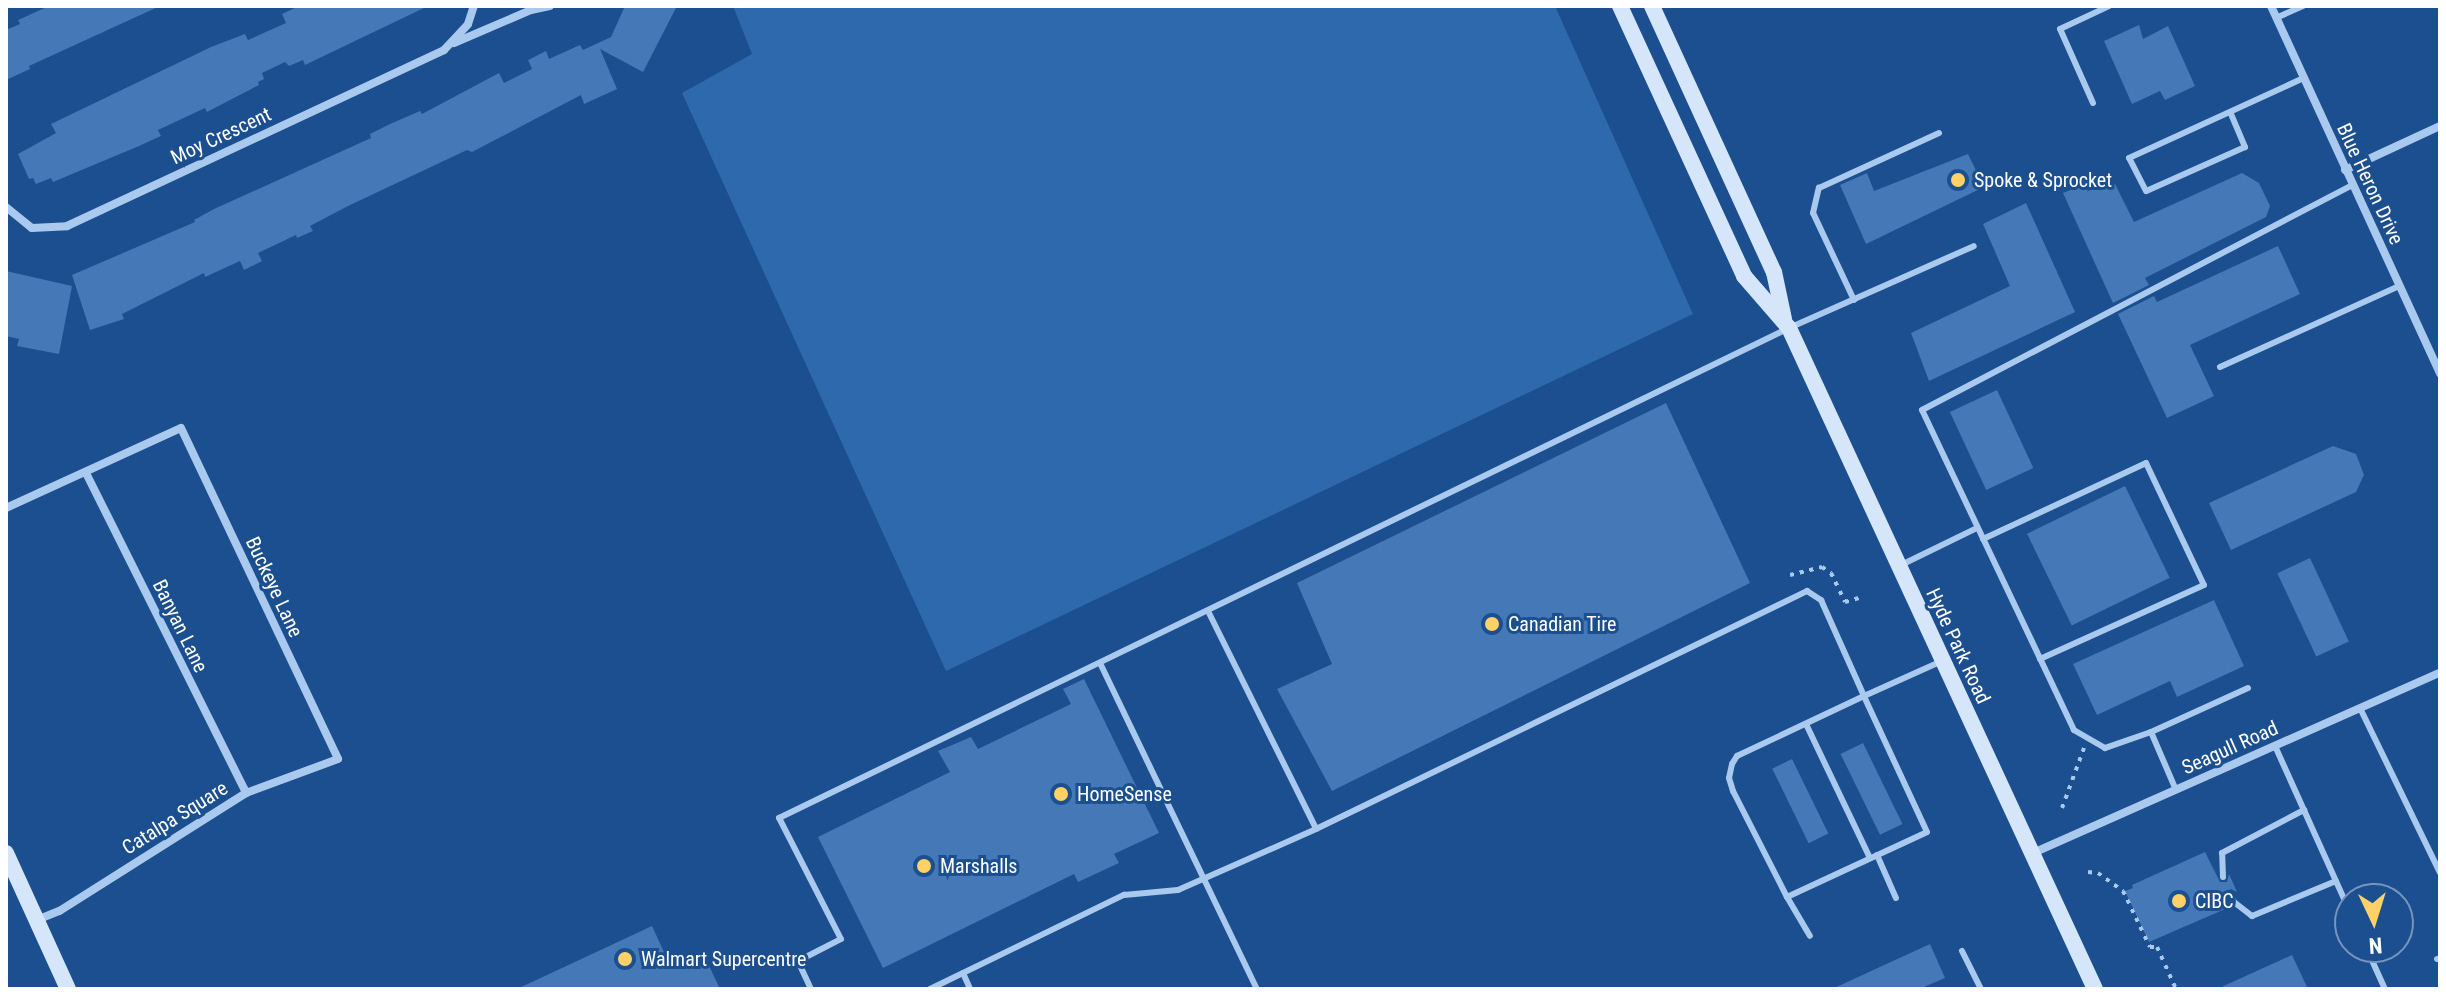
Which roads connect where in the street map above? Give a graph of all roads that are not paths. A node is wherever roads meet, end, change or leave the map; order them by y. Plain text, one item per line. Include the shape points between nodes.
1 (474, 6) edge
2 (550, 6) edge
3 (1620, 6) edge
4 (1652, 6) edge
5 (2109, 6) edge
6 (2271, 6) edge
7 (2303, 6) edge
8 (2276, 18) junction
9 (451, 45) junction
10 (2304, 78) junction
11 (2093, 103) dead end
12 (2231, 114) junction
13 (2440, 126) edge
14 (1939, 133) dead end
15 (2345, 170) junction
16 (2353, 185) junction
17 (6, 207) edge
18 (1974, 246) dead end
19 (2399, 286) junction
20 (1854, 300) junction
21 (1787, 324) junction
22 (2220, 367) dead end
23 (2440, 374) edge
24 (86, 473) junction
25 (6, 508) edge
26 (1977, 528) junction
27 (1983, 539) junction
28 (1899, 566) junction
29 (1208, 611) junction
30 (2040, 659) junction
31 (1943, 661) junction
32 (1100, 663) junction
33 (2440, 673) edge
34 (2248, 688) dead end
35 (1864, 696) junction
36 (2360, 708) junction
37 (1806, 724) junction
38 (2151, 732) junction
39 (2275, 746) junction
40 (338, 759) joint
41 (2176, 790) junction
42 (246, 793) junction
43 (2304, 810) junction
44 (1316, 829) junction
45 (6, 853) edge
46 (2033, 853) junction
47 (1874, 857) junction
48 (2440, 873) edge
49 (2223, 877) dead end
50 (1203, 879) junction
51 (2336, 881) joint
52 (2231, 895) dead end
53 (1787, 897) junction
54 (1896, 898) dead end
55 (36, 921) junction
56 (1810, 936) dead end
57 (1962, 951) dead end
58 (2373, 963) edge
59 (963, 973) junction
60 (68, 989) edge
61 (811, 989) edge
62 (930, 989) edge
63 (970, 989) edge
64 (1257, 989) edge
65 (1981, 989) edge
66 (2095, 989) edge
67 (2385, 989) edge

1 - 9 street
2 - 9 street, Moy Crescent
3 - 21 main road, Hyde Park Road via 1744,276
4 - 21 main road, Hyde Park Road via 1774,272
5 - 11 lane via 2060,29
6 - 8 street, Blue Heron Drive
7 - 8 lane
8 - 10 street, Blue Heron Drive
9 - 17 street, Moy Crescent via 67,226 32,228
10 - 12 lane
10 - 15 street, Blue Heron Drive
12 - 12 lane via 2129,158 2146,191 2245,147
13 - 15 street
14 - 20 lane via 1819,188 1813,213
15 - 16 street, Blue Heron Drive
16 - 19 street, Blue Heron Drive
16 - 26 lane via 1922,410
18 - 20 lane
19 - 22 lane
19 - 23 street, Blue Heron Drive
20 - 21 lane
21 - 28 main road, Hyde Park Road
21 - 29 lane
24 - 25 street
24 - 40 street, Buckeye Lane via 181,428
24 - 42 street, Banyan Lane
26 - 27 lane
26 - 28 lane
27 - 30 lane
27 - 30 lane via 2146,463 2204,585
28 - 31 main road, Hyde Park Road
29 - 32 lane
29 - 44 lane
30 - 38 lane via 2074,730 2105,748
31 - 35 lane
31 - 46 main road, Hyde Park Road
32 - 50 lane
32 - 61 lane via 779,818 841,939 798,961
33 - 36 street, Seagull Road
34 - 38 lane
35 - 37 lane
35 - 44 lane via 1821,600 1807,591
35 - 47 lane via 1927,832
36 - 39 street, Seagull Road
36 - 48 lane
37 - 47 lane
37 - 53 lane via 1737,756 1729,778
38 - 41 lane
39 - 41 street, Seagull Road
39 - 43 lane
40 - 42 street, Catalpa Square
41 - 46 street, Seagull Road
42 - 55 street, Catalpa Square
43 - 49 lane via 2222,853
43 - 51 lane
44 - 50 lane
45 - 55 main road
46 - 66 main road, Hyde Park Road
47 - 53 lane
47 - 54 lane
50 - 59 lane via 1156,895 1124,895
50 - 64 lane
51 - 52 lane via 2252,916
53 - 56 lane
55 - 60 main road
57 - 65 lane
58 - 67 lane
59 - 62 lane
59 - 63 lane

